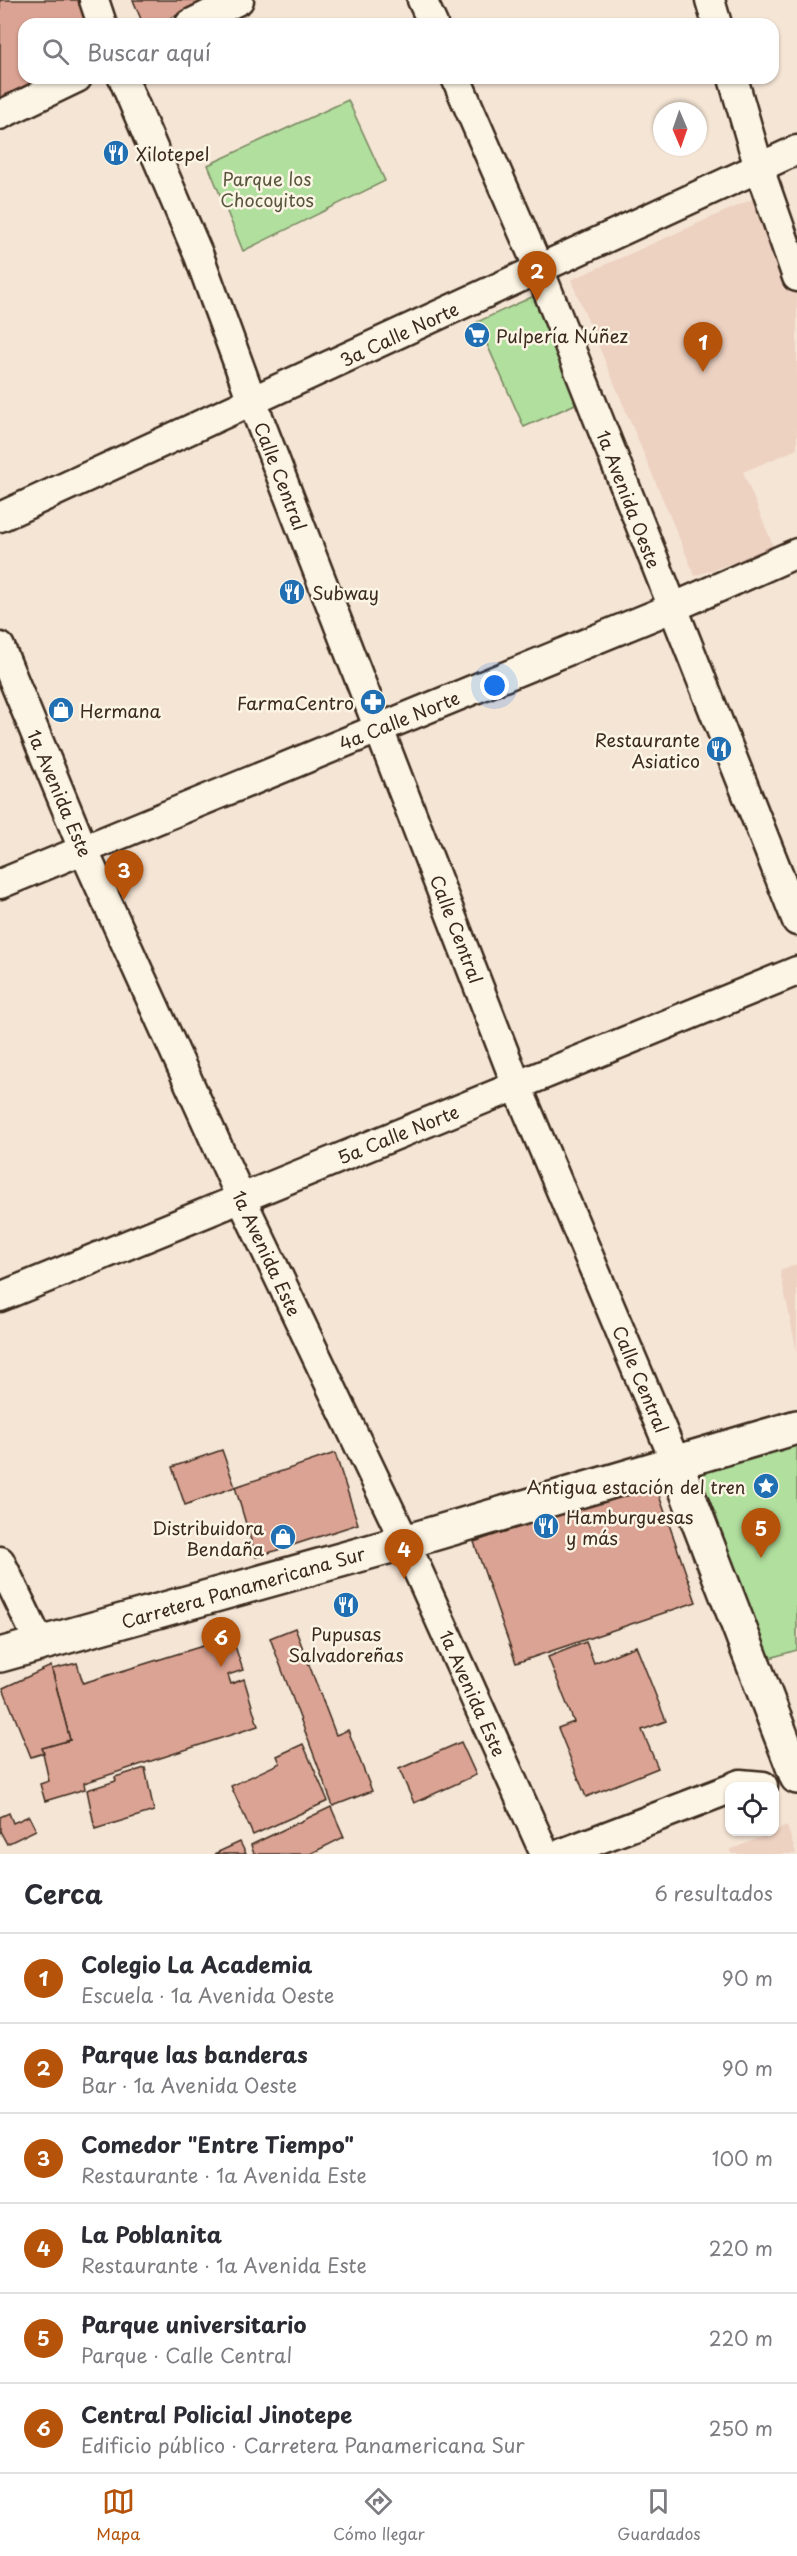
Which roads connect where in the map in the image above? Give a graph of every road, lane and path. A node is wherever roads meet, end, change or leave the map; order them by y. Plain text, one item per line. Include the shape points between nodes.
1 (94, 0) edge
2 (239, 0) edge
3 (423, 0) edge
4 (710, 0) edge
5 (100, 18) edge
6 (202, 18) edge
7 (430, 18) edge
8 (715, 18) edge
9 (65, 84) edge
10 (126, 84) edge
11 (459, 84) edge
12 (735, 84) edge
13 (0, 115) edge
14 (797, 150) edge
15 (759, 168) junction
16 (539, 269) junction
17 (797, 277) edge
18 (252, 401) junction
19 (0, 517) edge
20 (797, 553) edge
21 (672, 608) junction
22 (0, 647) edge
23 (379, 728) junction
24 (83, 849) junction
25 (0, 884) edge
26 (797, 921) edge
27 (797, 971) edge
28 (517, 1086) junction
29 (241, 1198) junction
30 (0, 1297) edge
31 (797, 1426) edge
32 (675, 1461) junction
33 (405, 1542) junction
34 (0, 1561) edge
35 (40, 1644) junction
36 (0, 1655) edge
37 (797, 1777) edge
38 (779, 1788) edge
39 (797, 1790) edge
40 (725, 1791) edge
41 (545, 1854) edge
42 (560, 1854) edge

1 - 5 street
2 - 6 street
3 - 7 street
4 - 8 street
9 - 13 street
10 - 18 street, Calle Central via 199,256
11 - 16 street, 1a Avenida Oeste
12 - 15 street
14 - 15 street, 3a Calle Norte
15 - 16 street, 3a Calle Norte
15 - 17 street
16 - 18 street, 3a Calle Norte
16 - 21 street, 1a Avenida Oeste
18 - 19 street, 3a Calle Norte
18 - 23 street, Calle Central
20 - 21 street, 4a Calle Norte
21 - 23 street, 4a Calle Norte
21 - 26 street, 1a Avenida Oeste
22 - 24 street, 1a Avenida Este
23 - 24 street, 4a Calle Norte
23 - 28 street, Calle Central
24 - 25 street, 4a Calle Norte
24 - 29 street, 1a Avenida Este
27 - 28 street, 5a Calle Norte
28 - 29 street, 5a Calle Norte
28 - 32 street, Calle Central
29 - 30 street, 5a Calle Norte
29 - 33 street, 1a Avenida Este
31 - 32 main road, Carretera Panamericana Sur
32 - 33 main road, Carretera Panamericana Sur
32 - 37 main road, Calle Central
33 - 35 main road, Carretera Panamericana Sur
33 - 41 street, 1a Avenida Este
34 - 35 street
35 - 36 main road, Carretera Panamericana Sur
38 - 39 street
40 - 42 street

